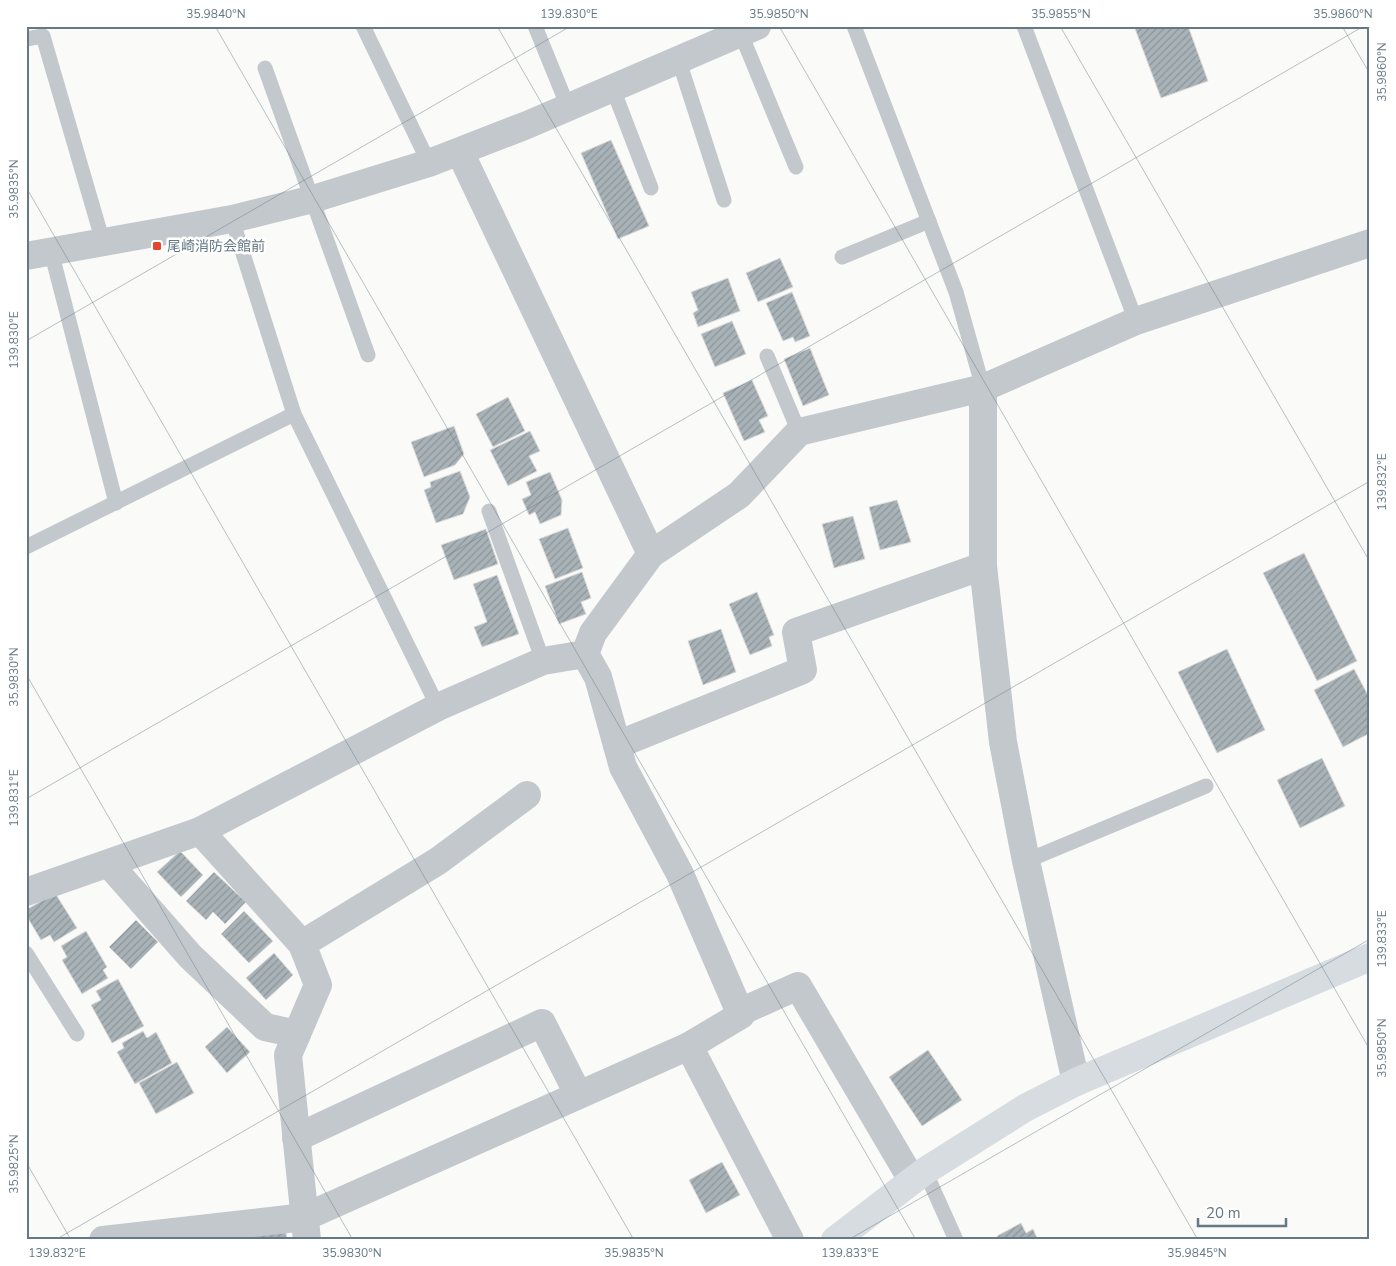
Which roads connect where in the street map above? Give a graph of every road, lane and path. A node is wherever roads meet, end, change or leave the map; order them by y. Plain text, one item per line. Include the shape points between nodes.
1 (363, 26) edge
2 (535, 26) edge
3 (854, 26) edge
4 (1024, 26) edge
5 (749, 30) edge
6 (26, 40) edge
7 (679, 61) junction
8 (266, 68) dead end
9 (613, 89) junction
10 (568, 107) junction
11 (460, 152) junction
12 (429, 162) junction
13 (796, 167) dead end
14 (651, 188) dead end
15 (313, 199) junction
16 (724, 200) dead end
17 (232, 219) junction
18 (929, 221) junction
19 (103, 242) junction
20 (1370, 243) edge
21 (38, 254) edge
22 (842, 256) dead end
23 (1136, 321) junction
24 (368, 355) dead end
25 (767, 356) dead end
26 (983, 388) junction
27 (294, 414) junction
28 (799, 432) junction
29 (116, 502) junction
30 (489, 511) dead end
31 (26, 547) edge
32 (651, 554) junction
33 (983, 566) junction
34 (585, 654) junction
35 (543, 661) junction
36 (438, 707) junction
37 (616, 744) junction
38 (1206, 786) dead end
39 (527, 795) dead end
40 (200, 831) junction
41 (1026, 861) junction
42 (109, 864) junction
43 (26, 892) edge
44 (302, 944) junction
45 (26, 953) edge
46 (1370, 957) edge
47 (740, 1012) junction
48 (77, 1034) dead end
49 (297, 1034) junction
50 (688, 1046) junction
51 (1076, 1082) junction
52 (578, 1094) junction
53 (296, 1138) junction
54 (918, 1176) junction
55 (306, 1228) edge
56 (103, 1240) edge
57 (790, 1240) edge
58 (835, 1240) edge
59 (956, 1240) edge

1 - 12 lane
2 - 10 lane
3 - 18 lane
4 - 23 lane
5 - 7 street
5 - 13 lane
6 - 19 lane via 43,36
7 - 9 street
7 - 16 lane
8 - 15 lane
9 - 10 street
9 - 14 lane
10 - 11 street
11 - 12 street
11 - 32 street
12 - 15 street
15 - 17 street
15 - 24 lane
17 - 19 street
17 - 27 lane
18 - 22 lane
18 - 26 lane via 956,292
19 - 21 street
20 - 23 street
21 - 29 lane
23 - 26 street
25 - 28 lane
26 - 28 street
26 - 33 street
27 - 29 lane
27 - 36 lane
28 - 32 street via 739,495
29 - 31 lane
30 - 35 lane
32 - 34 street via 594,633
33 - 37 street via 796,632 803,670
33 - 41 street via 1003,742
34 - 35 street
34 - 37 street via 598,677
35 - 36 street
36 - 40 street
37 - 47 street via 623,767 680,874
38 - 41 lane
39 - 44 street via 438,861
40 - 42 street
40 - 44 street
41 - 51 street
42 - 43 street
42 - 49 street via 190,956 265,1027
44 - 49 street via 318,985
45 - 48 lane
46 - 51 street
47 - 50 street via 741,1015
47 - 54 street via 798,986
49 - 53 street via 288,1055
50 - 52 street
50 - 57 street
51 - 54 street via 1025,1108
52 - 53 street via 542,1023
52 - 55 street
53 - 55 street
54 - 58 street
54 - 59 lane
55 - 56 street

